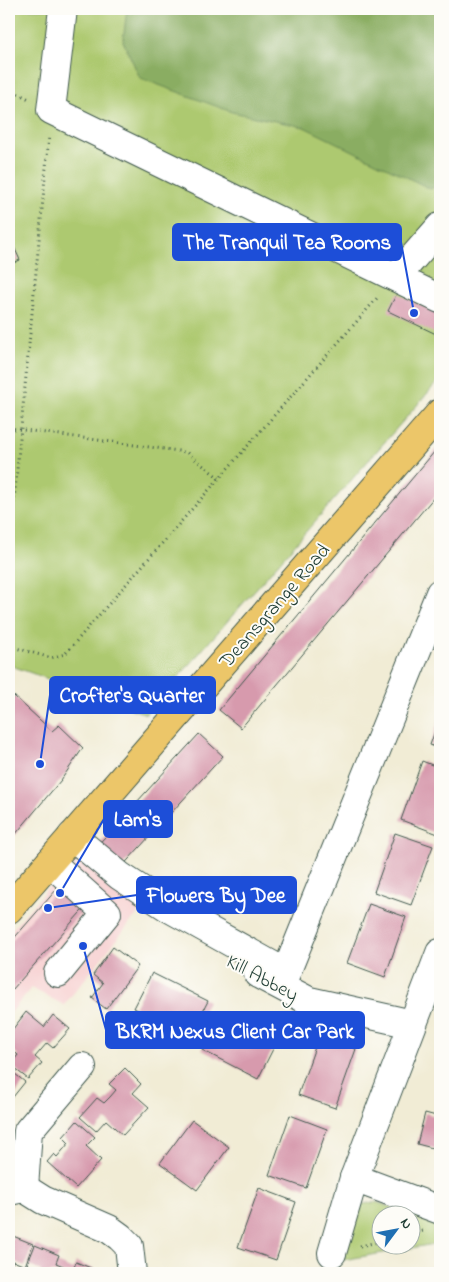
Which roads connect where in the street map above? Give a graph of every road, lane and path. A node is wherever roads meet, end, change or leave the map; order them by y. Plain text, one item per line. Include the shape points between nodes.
1 (62, 9) edge
2 (51, 110) junction
3 (440, 227) edge
4 (396, 277) junction
5 (440, 299) edge
6 (440, 413) edge
7 (9, 428) edge
8 (21, 430) junction
9 (219, 478) junction
10 (9, 553) edge
11 (440, 593) edge
12 (9, 646) edge
13 (72, 836) junction
14 (50, 862) junction
15 (9, 909) edge
16 (151, 918) dead end
17 (440, 953) edge
18 (58, 973) dead end
19 (412, 1024) junction
20 (82, 1067) dead end
21 (354, 1178) junction
22 (16, 1189) edge
23 (440, 1210) edge
24 (332, 1252) dead end
25 (132, 1273) edge

1 - 2 street
2 - 4 street
2 - 8 path
3 - 4 street
4 - 5 street
4 - 9 path
6 - 13 main road, Deansgrange Road
7 - 8 path
8 - 9 path via 186,452
8 - 10 path
9 - 12 path via 65,654 50,658
11 - 13 street via 286,973 169,908 120,876
13 - 14 main road, Deansgrange Road
14 - 15 main road, Deansgrange Road
14 - 18 street via 107,913
16 - 19 street, Kill Abbey via 309,1001
17 - 19 street
19 - 21 street
20 - 22 street via 28,1131
21 - 23 street
21 - 24 street
22 - 25 street via 109,1229 129,1246

